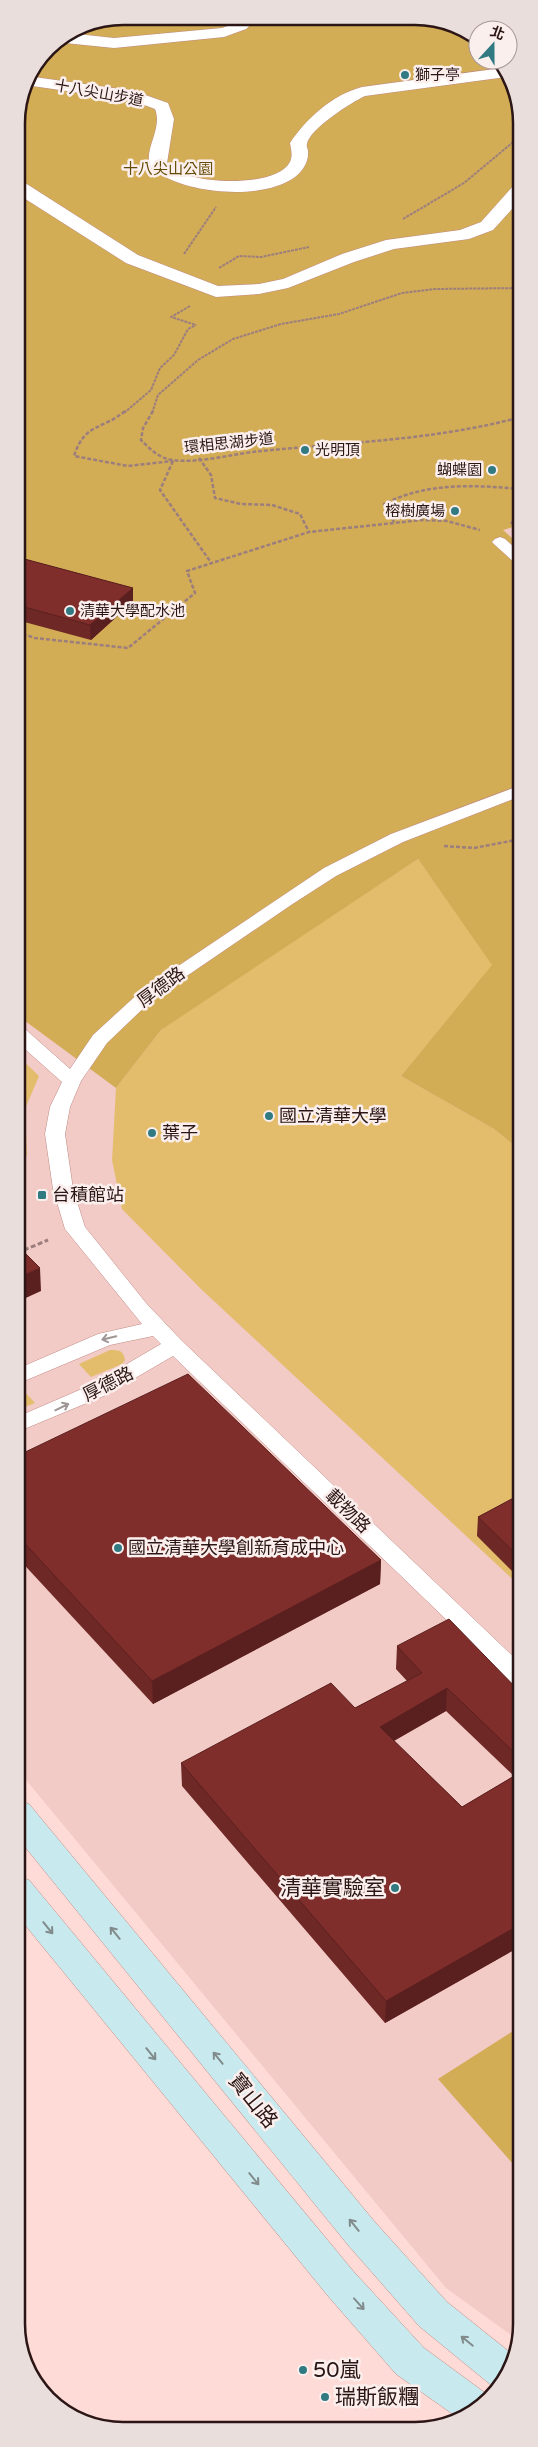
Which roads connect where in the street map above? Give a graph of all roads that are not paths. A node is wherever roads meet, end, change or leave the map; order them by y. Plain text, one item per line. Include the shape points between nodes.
1 (242, 25) edge
2 (70, 40) edge
3 (500, 73) edge
4 (34, 82) edge
5 (25, 191) edge
6 (513, 197) edge
7 (500, 542) road end
8 (513, 554) edge
9 (513, 793) edge
10 (25, 1039) edge
11 (72, 1081) junction
12 (157, 1328) junction
13 (174, 1345) junction
14 (25, 1374) edge
15 (25, 1422) edge
16 (513, 1670) edge
17 (25, 1825) edge
18 (25, 1900) edge
19 (502, 2370) edge
20 (471, 2405) edge

1 - 2 street via 199,36 114,43
3 - 4 street, 十八尖山步道 via 353,95 321,115 308,129 298,143 297,166 286,176 250,185 230,186 190,181 158,165 166,117 162,106 134,96
5 - 6 street via 132,259 216,292 288,283 392,244 463,235 487,226
7 - 8 lane
9 - 11 lane, 厚德路 via 397,838 307,886 147,995 100,1039
10 - 11 lane
11 - 12 lane, 厚德路 via 60,1107 55,1134 63,1190 75,1229
12 - 13 lane, 厚德路
12 -> 14 lane via 105,1339
15 -> 13 lane, 厚德路 via 134,1372
13 - 16 lane, 載物路
19 -> 17 street, 寶山路 via 433,2314 361,2233
18 -> 20 street via 341,2284 410,2361

